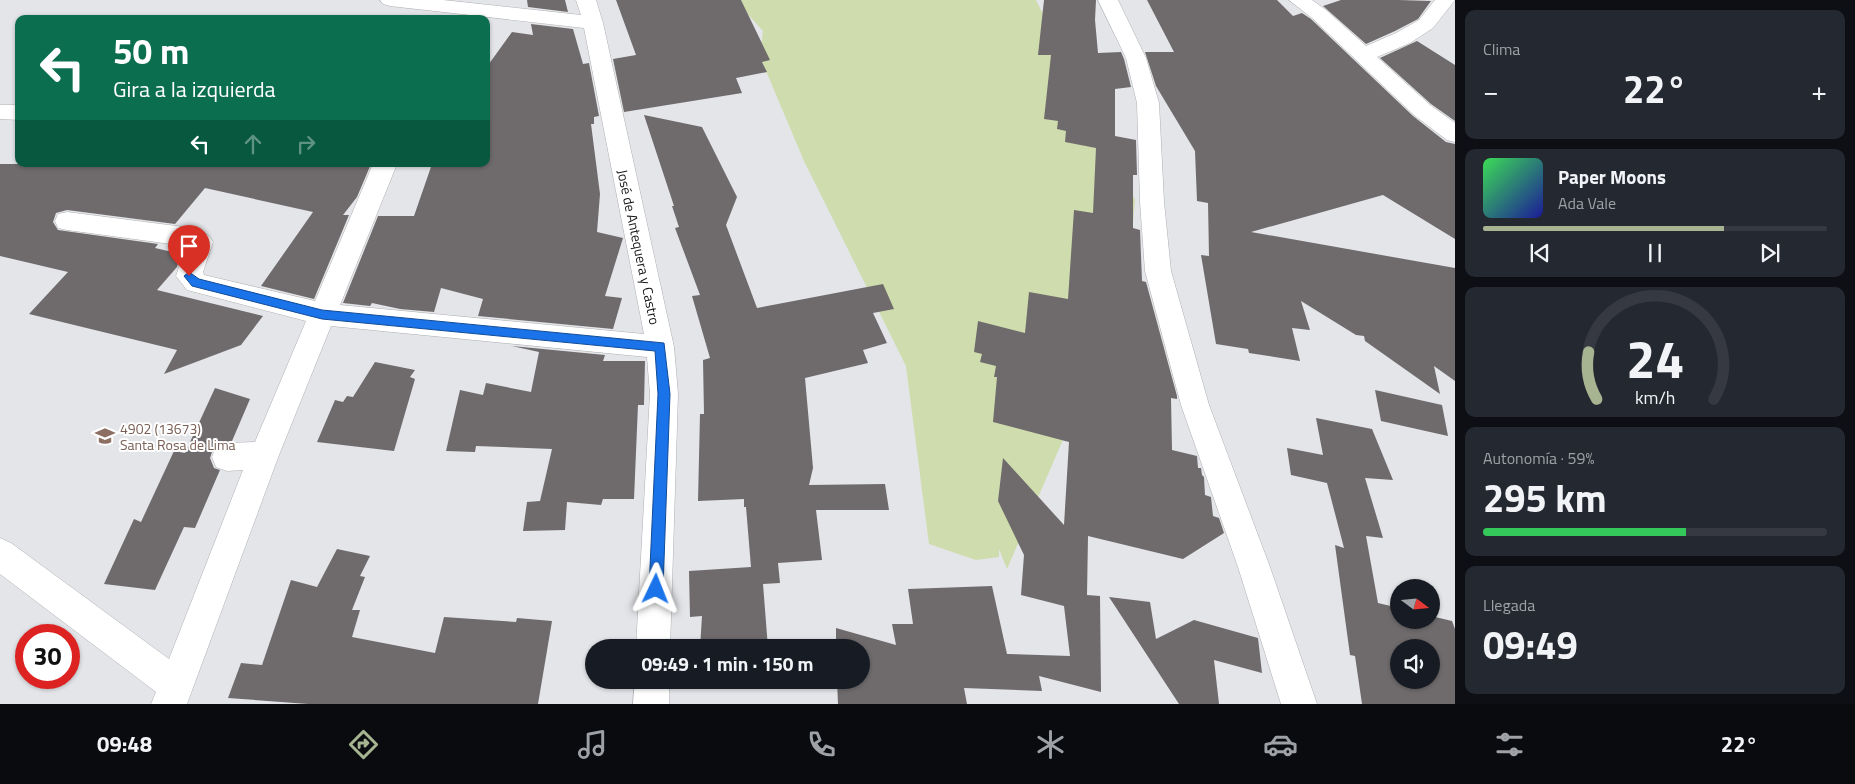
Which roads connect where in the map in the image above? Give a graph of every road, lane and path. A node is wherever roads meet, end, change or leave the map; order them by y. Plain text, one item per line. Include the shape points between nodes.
1 (390, 0) edge
2 (1108, 0) edge
3 (1299, 0) edge
4 (1445, 0) edge
5 (590, 12) edge
6 (1363, 55) junction
7 (0, 112) edge
8 (15, 113) edge
9 (1455, 134) edge
10 (384, 167) edge
11 (67, 220) dead end
12 (322, 314) junction
13 (660, 347) junction
14 (264, 455) junction
15 (227, 457) dead end
16 (0, 554) edge
17 (654, 639) edge
18 (652, 689) edge
19 (173, 695) edge
20 (651, 704) edge
21 (1299, 704) edge

1 - 5 street
2 - 21 street via 1136,58 1148,104 1158,271 1195,405 1254,567
3 - 6 street
4 - 6 street via 1426,24
5 - 13 street, José de Antequera y Castro
6 - 9 street via 1422,110
7 - 8 street
10 - 12 street
11 - 12 street via 192,237 200,242 189,276 196,283
12 - 13 street
12 - 14 street
13 - 17 street, José de Antequera y Castro via 664,394
14 - 15 street
14 - 19 street
16 - 19 street
18 - 20 street

